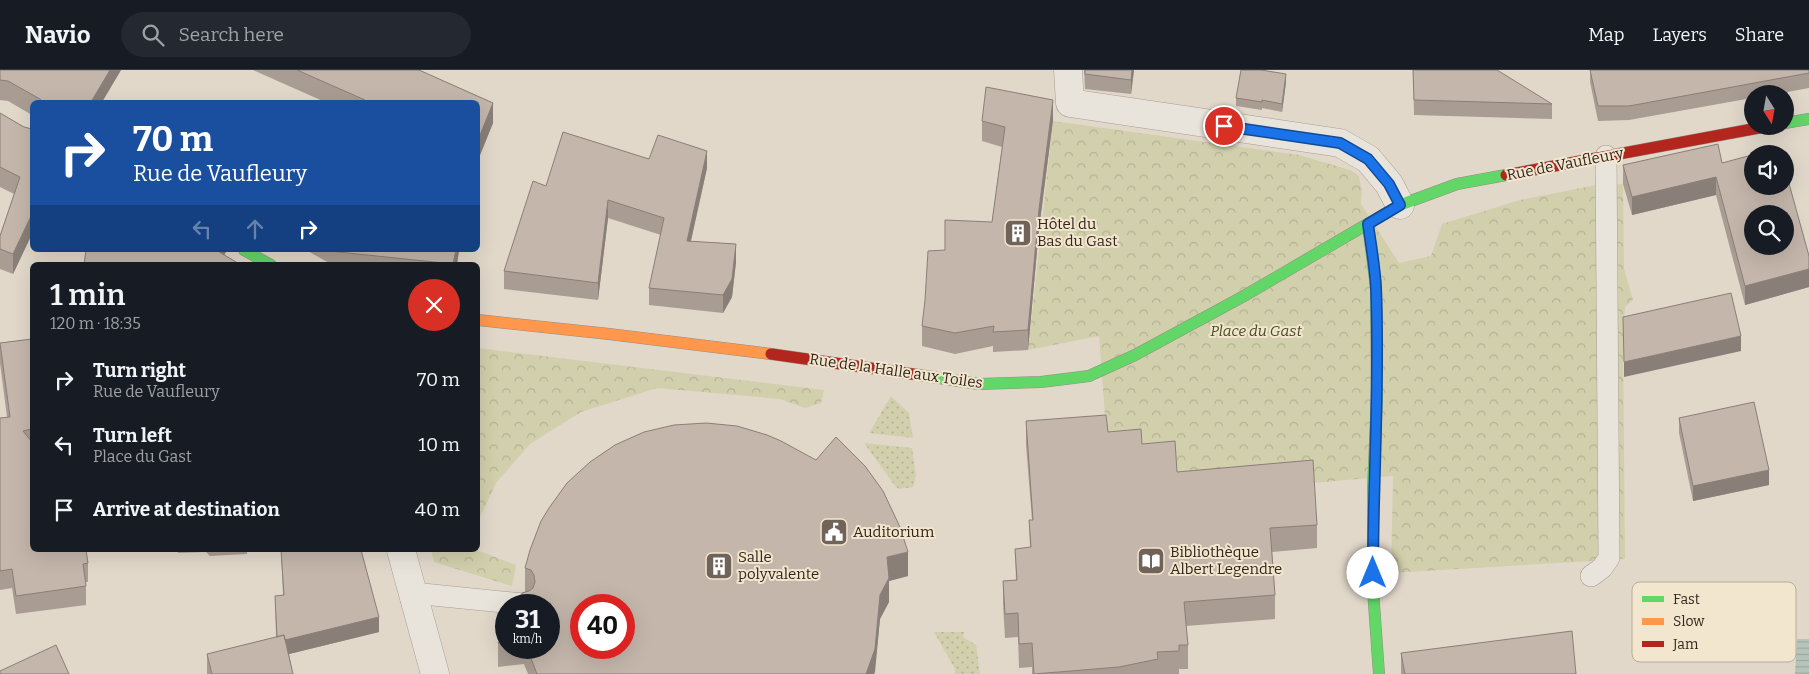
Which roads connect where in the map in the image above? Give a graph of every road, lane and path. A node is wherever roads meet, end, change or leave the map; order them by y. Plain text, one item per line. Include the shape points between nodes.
1 (1068, 70) edge
2 (1809, 119) edge
3 (1794, 122) edge
4 (1744, 131) edge
5 (1606, 156) junction
6 (1400, 205) junction
7 (1368, 224) junction
8 (248, 252) edge
9 (266, 262) edge
10 (480, 320) edge
11 (402, 552) edge
12 (1591, 576) dead end
13 (413, 593) junction
14 (495, 601) edge
15 (435, 674) edge
16 (1379, 674) edge

1 - 6 street via 1070,103 1340,143 1368,159 1389,184
2 - 3 street
4 - 5 street, Rue de Vaufleury
5 - 6 street, Rue de Vaufleury via 1457,184
5 - 12 lane via 1609,558
6 - 7 street, Rue de Vaufleury
7 - 10 street, Rue de la Halle aux Toiles via 1135,355 1088,376 1041,382 979,384 850,364
7 - 16 street via 1376,288 1373,590
8 - 9 street
11 - 13 street
13 - 14 lane
13 - 15 street

